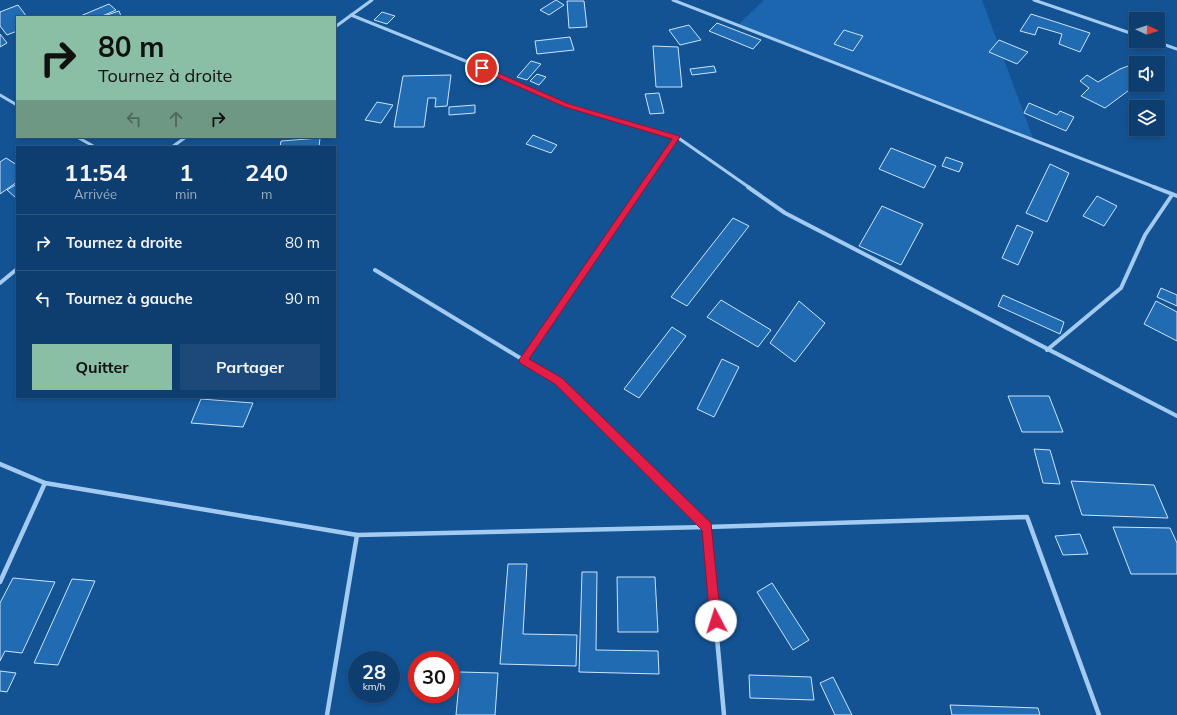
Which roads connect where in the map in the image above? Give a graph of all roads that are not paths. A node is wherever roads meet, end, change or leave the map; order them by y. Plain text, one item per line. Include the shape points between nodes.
1 (372, 0) edge
2 (674, 0) edge
3 (1034, 0) edge
4 (351, 16) junction
5 (336, 26) edge
6 (1129, 33) edge
7 (1165, 45) edge
8 (1177, 49) edge
9 (0, 95) edge
10 (16, 103) edge
11 (677, 137) junction
12 (79, 138) edge
13 (185, 138) edge
14 (93, 146) edge
15 (173, 146) edge
16 (1172, 195) junction
17 (1177, 196) edge
18 (16, 270) edge
19 (375, 270) dead end
20 (0, 283) edge
21 (1048, 350) junction
22 (523, 360) junction
23 (1177, 416) edge
24 (0, 464) edge
25 (45, 483) junction
26 (707, 527) junction
27 (357, 535) junction
28 (0, 582) edge
29 (327, 715) edge
30 (724, 715) edge
31 (1099, 715) edge

1 - 4 street
2 - 16 street
3 - 6 street
4 - 5 street
4 - 11 street via 468,62 567,105
7 - 8 street
9 - 10 street
11 - 21 street via 785,213
11 - 22 street
12 - 14 street
13 - 15 street
16 - 17 street
16 - 21 street via 1145,236 1121,288
18 - 20 street
19 - 22 street
21 - 23 street
22 - 26 street via 558,381
24 - 25 street
25 - 27 street
25 - 28 street
26 - 27 street
26 - 30 street
26 - 31 street via 1027,517
27 - 29 street

